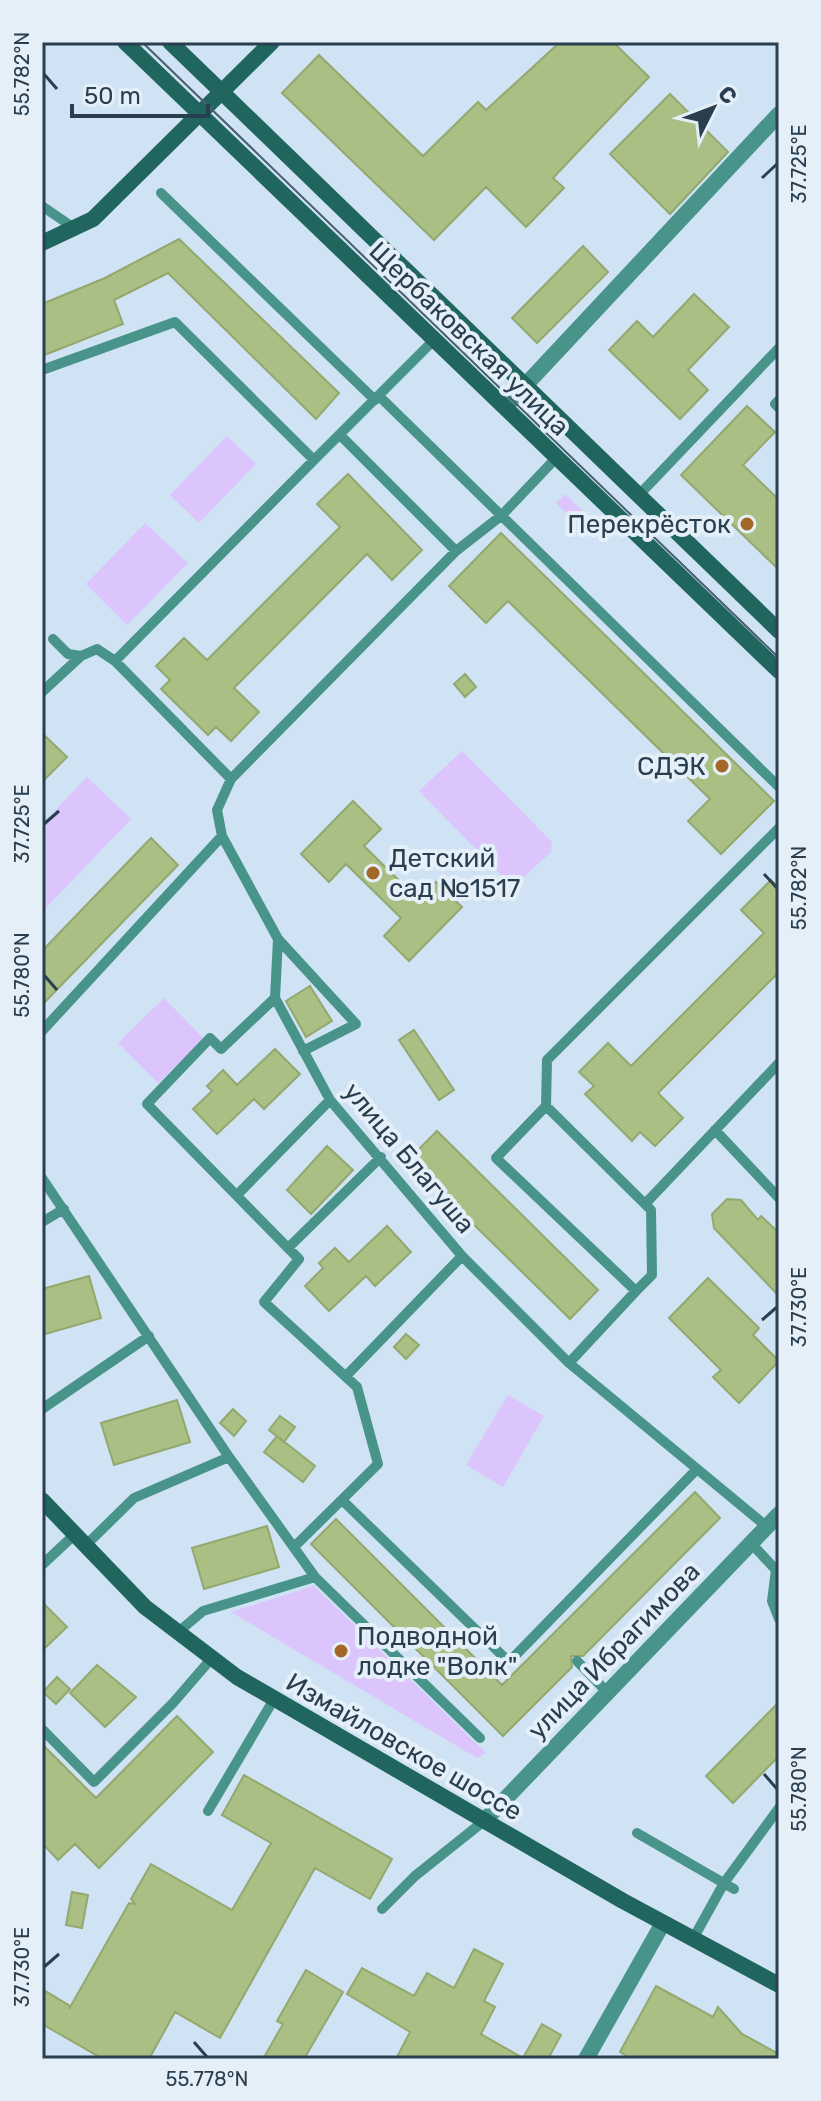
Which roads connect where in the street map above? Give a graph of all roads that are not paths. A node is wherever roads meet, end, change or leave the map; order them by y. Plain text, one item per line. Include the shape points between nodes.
1 (125, 42) edge
2 (170, 42) edge
3 (272, 42) edge
4 (222, 93) junction
5 (779, 114) edge
6 (202, 115) junction
7 (161, 193) dead end
8 (42, 206) edge
9 (74, 228) junction
10 (42, 243) edge
11 (435, 339) junction
12 (779, 348) edge
13 (42, 370) edge
14 (526, 386) junction
15 (377, 398) junction
16 (779, 400) edge
17 (505, 407) junction
18 (779, 408) edge
19 (340, 435) junction
20 (557, 457) junction
21 (314, 460) junction
22 (638, 496) junction
23 (502, 515) junction
24 (456, 551) junction
25 (779, 631) edge
26 (53, 639) dead end
27 (81, 656) junction
28 (115, 661) junction
29 (779, 671) edge
30 (42, 692) edge
31 (231, 779) junction
32 (779, 787) edge
33 (779, 828) edge
34 (222, 836) junction
35 (278, 939) junction
36 (275, 998) junction
37 (42, 1031) edge
38 (303, 1051) junction
39 (779, 1063) edge
40 (330, 1100) junction
41 (546, 1106) junction
42 (715, 1130) junction
43 (381, 1157) junction
44 (42, 1178) edge
45 (237, 1195) junction
46 (779, 1198) edge
47 (645, 1204) junction
48 (64, 1209) junction
49 (42, 1222) edge
50 (288, 1248) junction
51 (462, 1256) junction
52 (636, 1291) junction
53 (149, 1336) junction
54 (569, 1363) junction
55 (346, 1376) junction
56 (42, 1409) edge
57 (229, 1457) junction
58 (697, 1469) junction
59 (42, 1500) edge
60 (342, 1500) junction
61 (779, 1514) edge
62 (766, 1526) junction
63 (78, 1542) junction
64 (751, 1543) junction
65 (295, 1546) junction
66 (42, 1565) edge
67 (778, 1571) edge
68 (315, 1577) junction
69 (779, 1619) edge
70 (177, 1633) junction
71 (211, 1659) junction
72 (577, 1661) dead end
73 (608, 1693) junction
74 (274, 1699) junction
75 (42, 1729) edge
76 (480, 1738) dead end
77 (779, 1808) edge
78 (208, 1811) dead end
79 (484, 1821) junction
80 (637, 1833) dead end
81 (729, 1886) junction
82 (382, 1909) dead end
83 (663, 1923) junction
84 (693, 1939) junction
85 (779, 1985) edge
86 (586, 2059) edge

1 - 6 main road, Щербаковская улица
2 - 4 main road, Щербаковская улица
3 - 4 main road
4 - 6 main road
4 - 14 main road, Щербаковская улица
5 - 14 street
6 - 9 main road via 93,219
6 - 11 main road, Щербаковская улица
7 - 15 lane
8 - 9 lane
9 - 10 main road
11 - 15 lane
11 - 17 main road, Щербаковская улица
12 - 22 lane
13 - 21 lane via 175,322
14 - 17 street
14 - 22 main road, Щербаковская улица
15 - 19 lane
15 - 23 lane
16 - 18 lane
17 - 20 main road, Щербаковская улица
19 - 21 lane
19 - 24 lane
20 - 23 lane
20 - 29 main road, Щербаковская улица
21 - 28 lane
22 - 25 main road, Щербаковская улица
23 - 24 lane
23 - 32 lane
24 - 31 lane
26 - 27 lane via 68,654
27 - 28 lane via 97,649
27 - 30 lane
28 - 31 lane
31 - 34 lane via 217,810
33 - 41 lane via 547,1060
34 - 35 lane
34 - 37 lane
35 - 36 lane
35 - 38 lane via 356,1024
36 - 38 lane, улица Благуша
36 - 45 lane via 221,1049 210,1038 147,1104
38 - 40 lane, улица Благуша
39 - 42 lane
40 - 43 lane, улица Благуша
40 - 45 lane
41 - 47 lane
41 - 52 lane via 496,1158
42 - 46 lane
42 - 47 lane
43 - 50 lane
43 - 51 lane, улица Благуша
44 - 48 lane
45 - 50 lane
47 - 52 lane via 651,1210 652,1275
48 - 49 lane
48 - 53 lane
50 - 55 lane via 299,1259 264,1302
51 - 54 lane, улица Благуша
51 - 55 lane
52 - 54 lane
53 - 56 lane
53 - 57 lane
54 - 58 lane, улица Благуша
55 - 60 lane via 357,1387 378,1464
57 - 63 lane via 134,1498
57 - 65 lane
58 - 60 lane via 548,1630 509,1662
58 - 62 lane, улица Благуша
59 - 63 main road, Измайловское шоссе
60 - 65 lane
61 - 62 street, улица Ибрагимова
62 - 64 street, улица Ибрагимова
63 - 66 lane
63 - 70 main road, Измайловское шоссе
64 - 67 lane
64 - 73 street, улица Ибрагимова
65 - 68 lane
67 - 69 lane via 772,1601
68 - 70 lane via 203,1611
68 - 76 lane
70 - 71 main road, Измайловское шоссе
71 - 74 main road, Измайловское шоссе
71 - 75 lane via 94,1782
72 - 73 lane
73 - 79 street, улица Ибрагимова
74 - 78 lane
74 - 79 main road, Измайловское шоссе
77 - 81 lane
79 - 82 lane
79 - 83 main road, Измайловское шоссе
80 - 81 lane
81 - 84 lane
83 - 84 main road, Измайловское шоссе
83 - 86 street
84 - 85 main road, Измайловское шоссе

